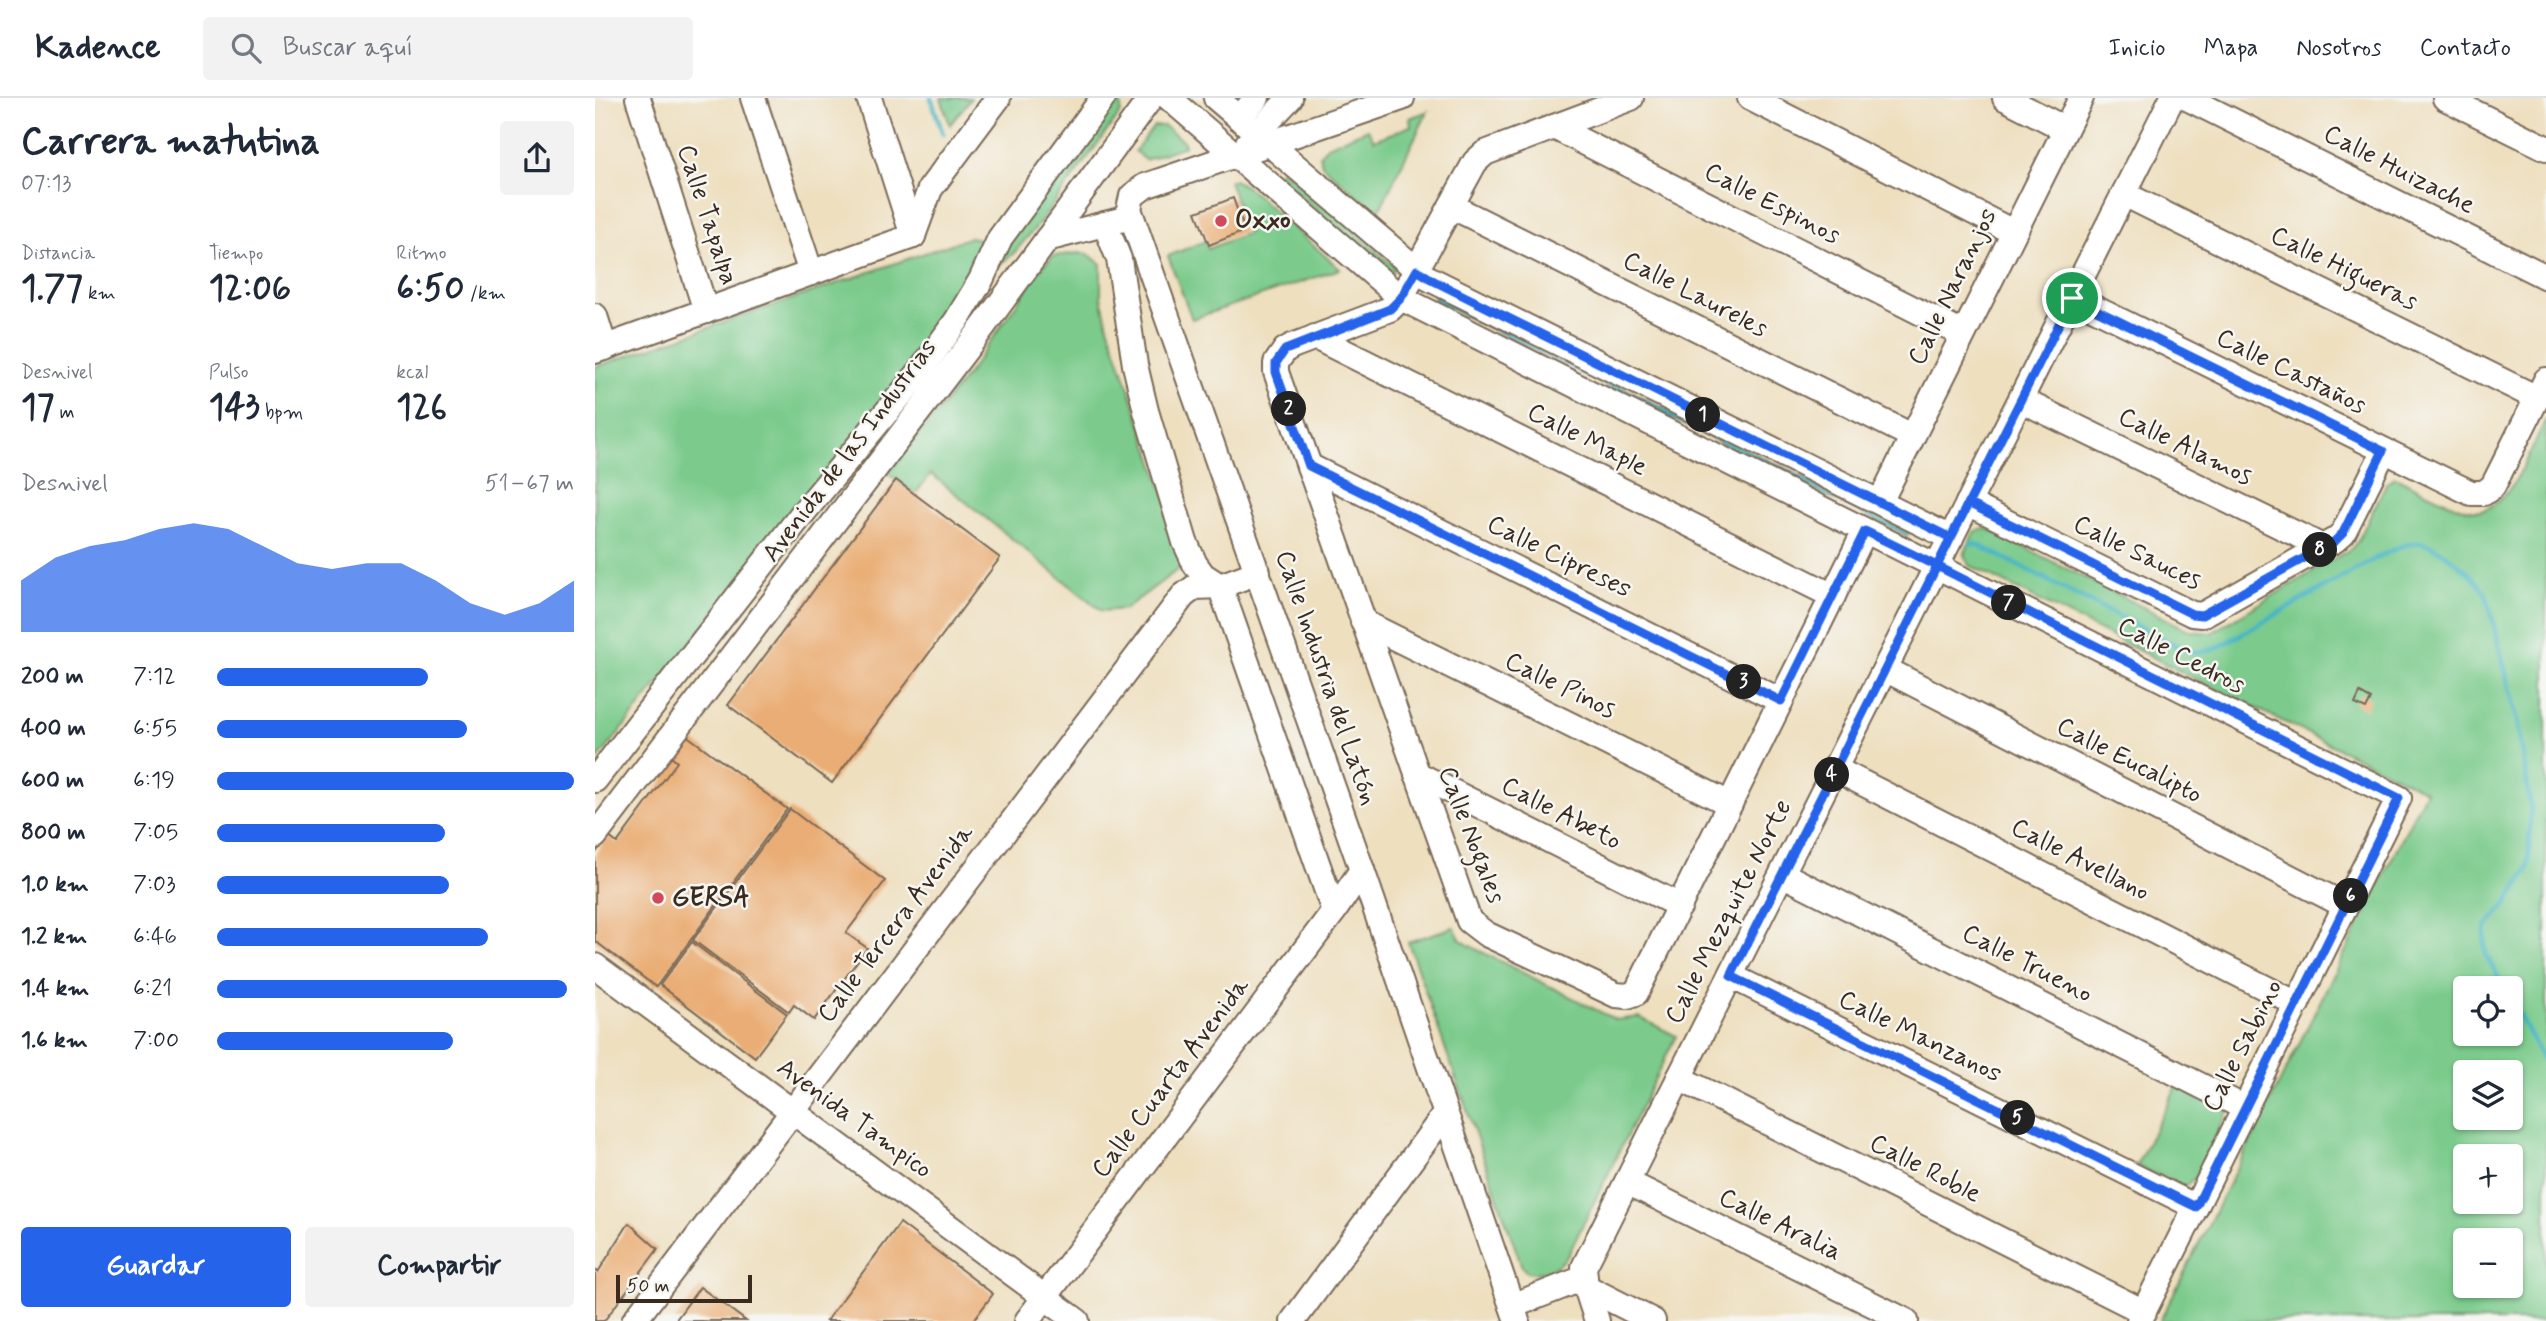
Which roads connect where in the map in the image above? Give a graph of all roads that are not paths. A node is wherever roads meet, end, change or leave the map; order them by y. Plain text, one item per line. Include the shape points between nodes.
1 (638, 98) edge
2 (753, 98) edge
3 (869, 98) edge
4 (998, 98) edge
5 (1103, 98) edge
6 (1156, 98) edge
7 (1216, 98) edge
8 (1257, 98) edge
9 (1290, 98) edge
10 (1402, 98) edge
11 (1631, 98) edge
12 (1751, 98) edge
13 (2005, 98) edge
14 (2081, 98) edge
15 (2172, 98) edge
16 (2187, 98) edge
17 (2445, 98) edge
18 (1554, 127) junction
19 (2064, 129) junction
20 (1255, 132) junction
21 (2546, 148) edge
22 (1237, 156) junction
23 (2124, 194) junction
24 (1451, 206) junction
25 (1131, 217) junction
26 (1105, 224) junction
27 (2013, 232) junction
28 (913, 236) junction
29 (1048, 239) junction
30 (1417, 270) junction
31 (811, 273) junction
32 (2546, 277) edge
33 (1401, 298) junction
34 (2072, 298) junction
35 (706, 311) junction
36 (595, 316) edge
37 (957, 320) junction
38 (1963, 334) junction
39 (977, 335) junction
40 (1315, 337) junction
41 (600, 350) edge
42 (2541, 389) edge
43 (2021, 400) junction
44 (1912, 436) junction
45 (2383, 451) junction
46 (1309, 466) junction
47 (1880, 502) junction
48 (1968, 503) junction
49 (1865, 531) junction
50 (1951, 538) junction
51 (2323, 547) junction
52 (1937, 566) junction
53 (1258, 572) junction
54 (1220, 586) junction
55 (1833, 596) junction
56 (1363, 622) junction
57 (1885, 669) junction
58 (1781, 701) junction
59 (639, 722) junction
60 (666, 741) junction
61 (1835, 769) junction
62 (1417, 774) junction
63 (595, 780) edge
64 (2399, 798) joint
65 (1730, 804) junction
66 (595, 836) edge
67 (1362, 870) junction
68 (1782, 874) junction
69 (1679, 906) junction
70 (2346, 906) junction
71 (1335, 911) junction
72 (595, 966) edge
73 (1731, 976) junction
74 (2297, 1004) junction
75 (1679, 1078) junction
76 (2245, 1108) junction
77 (792, 1111) junction
78 (1445, 1114) junction
79 (1627, 1182) junction
80 (2196, 1207) junction
81 (1585, 1282) junction
82 (1045, 1297) junction
83 (1514, 1313) edge
84 (2141, 1317) edge
85 (634, 1321) edge
86 (1027, 1321) edge
87 (1077, 1321) edge
88 (1293, 1321) edge
89 (1597, 1321) edge
90 (1653, 1321) edge
91 (1906, 1321) edge

1 - 35 street, Calle Tapalpa
2 - 31 street
3 - 28 street
4 - 28 street via 930,188
5 - 37 street, Avenida de las Industrias via 1000,238
6 - 22 street, Calle Cedros
6 - 29 street, Avenida de las Industrias
7 - 20 street
8 - 20 street
9 - 20 street
10 - 20 street
11 - 18 street
12 - 27 street
13 - 19 street
14 - 19 street, Calle Naranjos
15 - 23 street, Calle Mezquite Norte
16 - 32 street, Calle Huizache
17 - 21 street
18 - 24 street via 1485,153 1475,162
18 - 38 street, Calle Espinos
19 - 27 street, Calle Naranjos
20 - 22 street
20 - 30 street
22 - 25 street via 1140,188 1129,202
22 - 33 street, Calle Cedros
23 - 34 street, Calle Mezquite Norte
23 - 42 street, Calle Higueras
24 - 30 street
24 - 44 street, Calle Laureles
25 - 26 street
25 - 53 street, Calle Industria del Latón
26 - 29 street
26 - 54 street via 1119,260 1146,411 1185,542 1203,575
27 - 38 street, Calle Naranjos
28 - 31 street
29 - 39 street, Avenida de las Industrias
30 - 33 street
30 - 47 street
31 - 35 street
33 - 40 street, Calle Nogales via 1390,309
33 - 49 street, Calle Cedros
34 - 43 street, Calle Mezquite Norte
34 - 45 street, Calle Castaños
35 - 41 street
36 - 41 street
37 - 39 street
37 - 59 street, Avenida de las Industrias
38 - 44 street, Calle Naranjos
39 - 60 street, Avenida de las Industrias
40 - 46 street, Calle Nogales via 1285,350 1276,363
40 - 55 street, Calle Maple
42 - 45 street, Calle Castaños via 2493,486 2484,493 2471,494
43 - 48 street, Calle Mezquite Norte
43 - 51 street, Calle Alamos
44 - 47 street, Calle Naranjos
45 - 51 street, Calle Sauces via 2343,533
46 - 56 street, Calle Nogales
46 - 58 street, Calle Cipreses
47 - 50 street
48 - 50 street, Calle Mezquite Norte
48 - 51 street, Calle Sauces via 2198,615
49 - 52 street, Calle Cedros
49 - 55 street, Calle Nogales
50 - 52 street, Calle Mezquite Norte
52 - 57 street, Calle Mezquite Norte
52 - 64 street, Calle Cedros
53 - 54 street, Calle Tercera Avenida
53 - 67 street, Calle Industria del Latón
54 - 71 street
54 - 77 street, Calle Tercera Avenida via 1195,587 1183,596
55 - 58 street, Calle Nogales
56 - 62 street, Calle Nogales
56 - 65 street, Calle Pinos
57 - 61 street, Calle Mezquite Norte
57 - 70 street, Calle Eucalipto
58 - 65 street, Calle Nogales
59 - 60 street
59 - 63 street, Avenida de las Industrias
60 - 66 street, Avenida de las Industrias
61 - 68 street, Calle Mezquite Norte
61 - 74 street, Calle Avellano
62 - 69 street, Calle Abeto
62 - 69 street, Calle Nogales via 1465,914 1486,934 1616,995 1627,996 1636,993
64 - 70 street, Calle Sabino
65 - 69 street, Calle Nogales
67 - 71 street, Calle Cuarta Avenida
67 - 78 street, Calle Industria del Latón
68 - 73 street, Calle Mezquite Norte
68 - 76 street, Calle Trueno
70 - 74 street, Calle Sabino
71 - 82 street, Calle Cuarta Avenida
72 - 77 street, Avenida Tampico
73 - 75 street, Calle Mezquite Norte
73 - 80 street, Calle Manzanos
74 - 76 street, Calle Sabino
75 - 79 street, Calle Mezquite Norte
75 - 84 street, Calle Roble
76 - 80 street, Calle Sabino
77 - 82 street, Avenida Tampico
77 - 85 street, Calle Tercera Avenida
78 - 83 street, Calle Industria del Latón
78 - 88 street
79 - 81 street, Calle Mezquite Norte via 1584,1267
79 - 91 street, Calle Aralia
80 - 84 street, Calle Sabino
81 - 83 street
81 - 89 street
81 - 90 street
82 - 86 street, Calle Cuarta Avenida
82 - 87 street, Avenida Tampico

